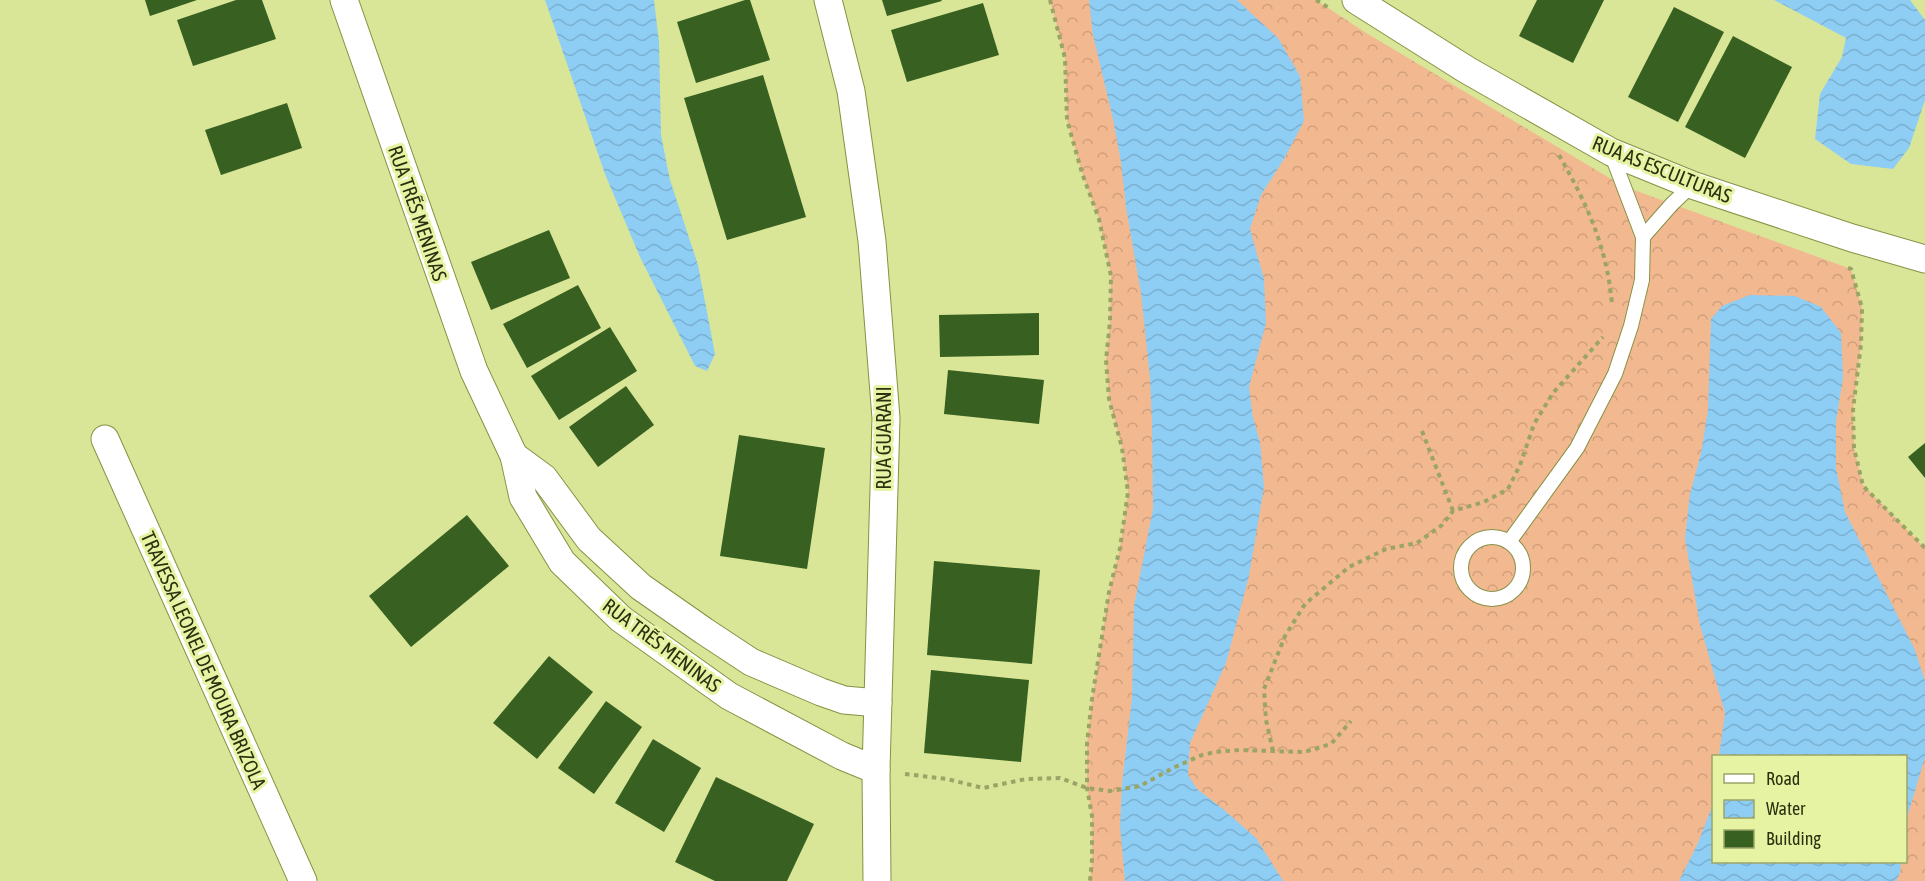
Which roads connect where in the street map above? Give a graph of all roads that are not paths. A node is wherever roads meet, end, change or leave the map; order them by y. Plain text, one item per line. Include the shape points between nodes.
1 (344, 0) edge
2 (828, 0) edge
3 (1356, 0) edge
4 (1611, 152) junction
5 (1692, 185) junction
6 (1643, 237) junction
7 (1925, 259) edge
8 (105, 439) dead end
9 (514, 456) junction
10 (1509, 542) junction
11 (878, 703) junction
12 (876, 770) junction
13 (303, 881) edge
14 (878, 881) edge

1 - 9 street, RUA TRẼS MENINAS via 474,371
2 - 11 street, RUA GUARANI via 851,91 872,241 886,418
3 - 4 street, RUA AS ESCULTURAS via 1467,70
4 - 5 street, RUA AS ESCULTURAS
4 - 6 lane
5 - 6 lane
5 - 7 street, RUA AS ESCULTURAS
6 - 10 lane via 1642,280 1615,374 1576,448
8 - 13 street, TRAVESSA LEONEL DE MOURA BRIZOLA
9 - 11 street, RUA TRẼS MENINAS via 544,478 589,538 640,587 751,662 844,700
9 - 12 street, RUA TRẼS MENINAS via 523,497 562,562 621,619 729,696
10 - 10 lane via 1486,537 1467,550 1462,559 1462,579 1476,595 1485,599 1505,597 1520,583 1522,561
11 - 12 street, RUA GUARANI
12 - 14 street, RUA GUARANI

